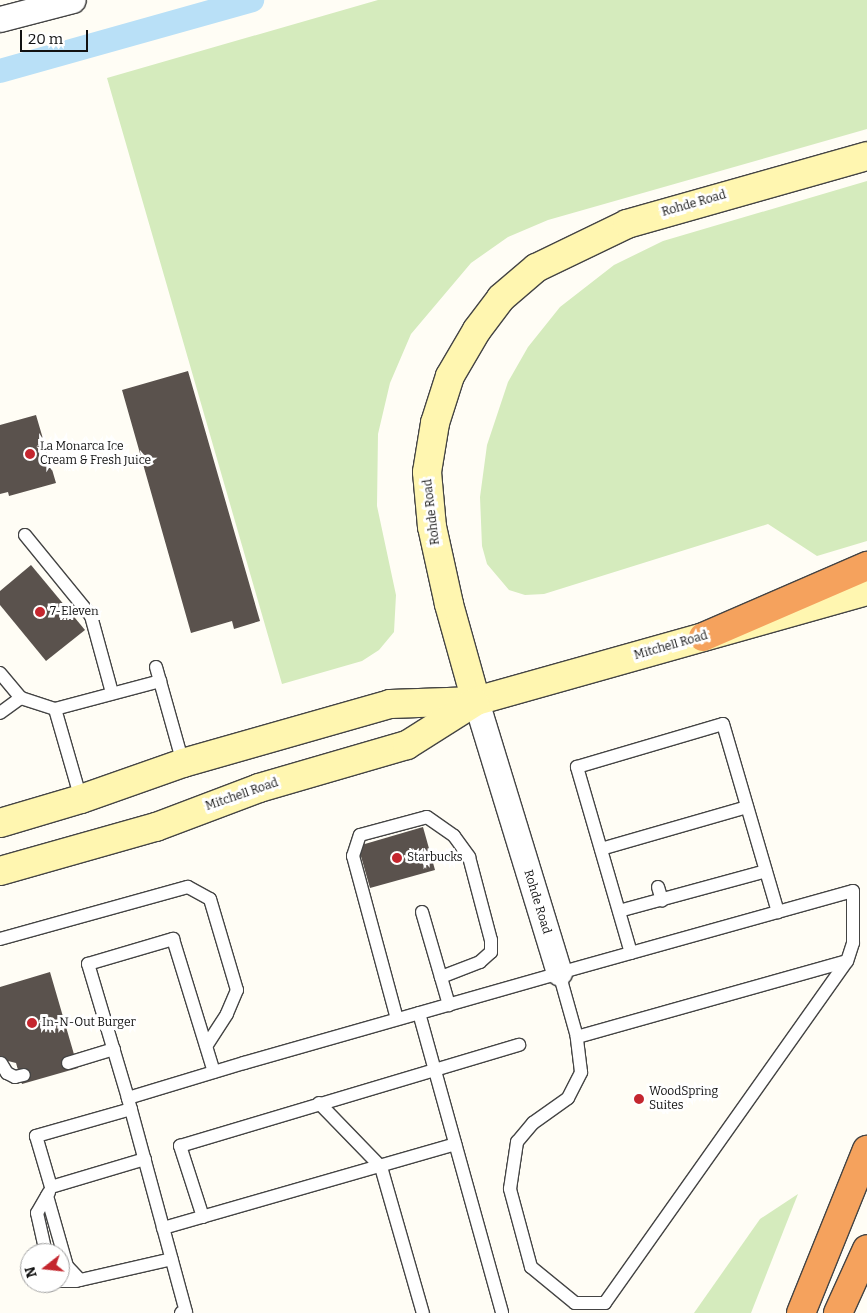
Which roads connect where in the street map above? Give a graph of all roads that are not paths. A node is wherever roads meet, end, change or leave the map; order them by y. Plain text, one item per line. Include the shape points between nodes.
1 (74, 0) edge
2 (0, 19) edge
3 (867, 156) edge
4 (25, 535) dead end
5 (867, 566) edge
6 (867, 591) edge
7 (703, 637) junction
8 (156, 667) dead end
9 (0, 673) edge
10 (160, 681) junction
11 (112, 693) junction
12 (21, 698) junction
13 (476, 701) junction
14 (55, 709) junction
15 (0, 714) edge
16 (183, 762) junction
17 (81, 799) junction
18 (747, 807) junction
19 (0, 823) edge
20 (601, 849) junction
21 (0, 871) edge
22 (766, 871) junction
23 (422, 912) dead end
24 (619, 912) junction
25 (778, 912) junction
26 (0, 940) edge
27 (631, 953) junction
28 (847, 961) junction
29 (559, 974) junction
30 (441, 977) junction
31 (449, 1005) junction
32 (419, 1013) junction
33 (398, 1019) junction
34 (578, 1037) junction
35 (518, 1045) dead end
36 (206, 1046) junction
37 (114, 1049) junction
38 (1, 1063) edge
39 (68, 1063) dead end
40 (434, 1069) junction
41 (214, 1072) junction
42 (24, 1076) dead end
43 (130, 1103) junction
44 (320, 1103) junction
45 (456, 1144) junction
46 (867, 1150) edge
47 (145, 1159) junction
48 (381, 1167) junction
49 (49, 1191) junction
50 (203, 1217) junction
51 (163, 1228) junction
52 (44, 1243) edge
53 (867, 1249) edge
54 (172, 1259) junction
55 (70, 1280) edge
56 (80, 1280) junction
57 (184, 1313) edge
58 (422, 1313) edge
59 (502, 1313) edge
60 (801, 1313) edge
61 (838, 1313) edge

1 - 2 street
3 - 13 street, Rohde Road via 627,224 536,268 502,298 477,330 450,376 435,423 427,472 432,527
4 - 11 lane via 91,616
5 - 7 highway
6 - 7 street, Mitchell Road
7 - 13 street, Mitchell Road
8 - 10 lane
9 - 12 lane
10 - 11 lane
10 - 16 lane
11 - 14 lane
12 - 14 lane
12 - 15 lane
13 - 16 street, Mitchell Road via 390,704
13 - 21 street, Mitchell Road via 407,745 259,788 156,827
13 - 29 street, Rohde Road
14 - 17 lane
16 - 17 street, Mitchell Road
17 - 19 street, Mitchell Road
18 - 20 lane via 680,832
18 - 20 lane via 723,724 577,767
18 - 22 lane
20 - 24 lane
22 - 24 lane via 695,884 660,894
22 - 25 lane
23 - 30 lane
24 - 27 lane
25 - 27 lane
25 - 28 lane via 853,891 853,943
26 - 36 lane via 188,887 210,899 237,990
27 - 29 lane
28 - 34 lane
28 - 34 lane via 604,1303 575,1303 530,1267 510,1189 518,1142 532,1123 568,1098 581,1072
29 - 31 lane
29 - 34 lane
30 - 31 lane
30 - 33 lane via 480,962 491,952 491,940 469,857 454,836 427,817 360,836 353,856
31 - 32 lane
32 - 33 lane
32 - 40 lane
33 - 41 lane
35 - 40 lane
36 - 37 lane via 173,939 88,964
36 - 41 lane
37 - 39 lane
37 - 43 lane
38 - 42 lane via 7,1073 15,1077
40 - 44 lane
40 - 45 lane
41 - 43 lane
43 - 47 lane
43 - 49 lane via 36,1136
44 - 48 lane
44 - 50 lane via 180,1146
45 - 48 lane
45 - 59 lane
46 - 60 highway
47 - 49 lane
47 - 51 lane
48 - 50 lane
48 - 58 lane
49 - 52 lane via 37,1213
49 - 56 lane via 68,1266
50 - 51 lane
51 - 54 lane
53 - 61 highway
54 - 56 lane
54 - 57 lane
55 - 56 lane

